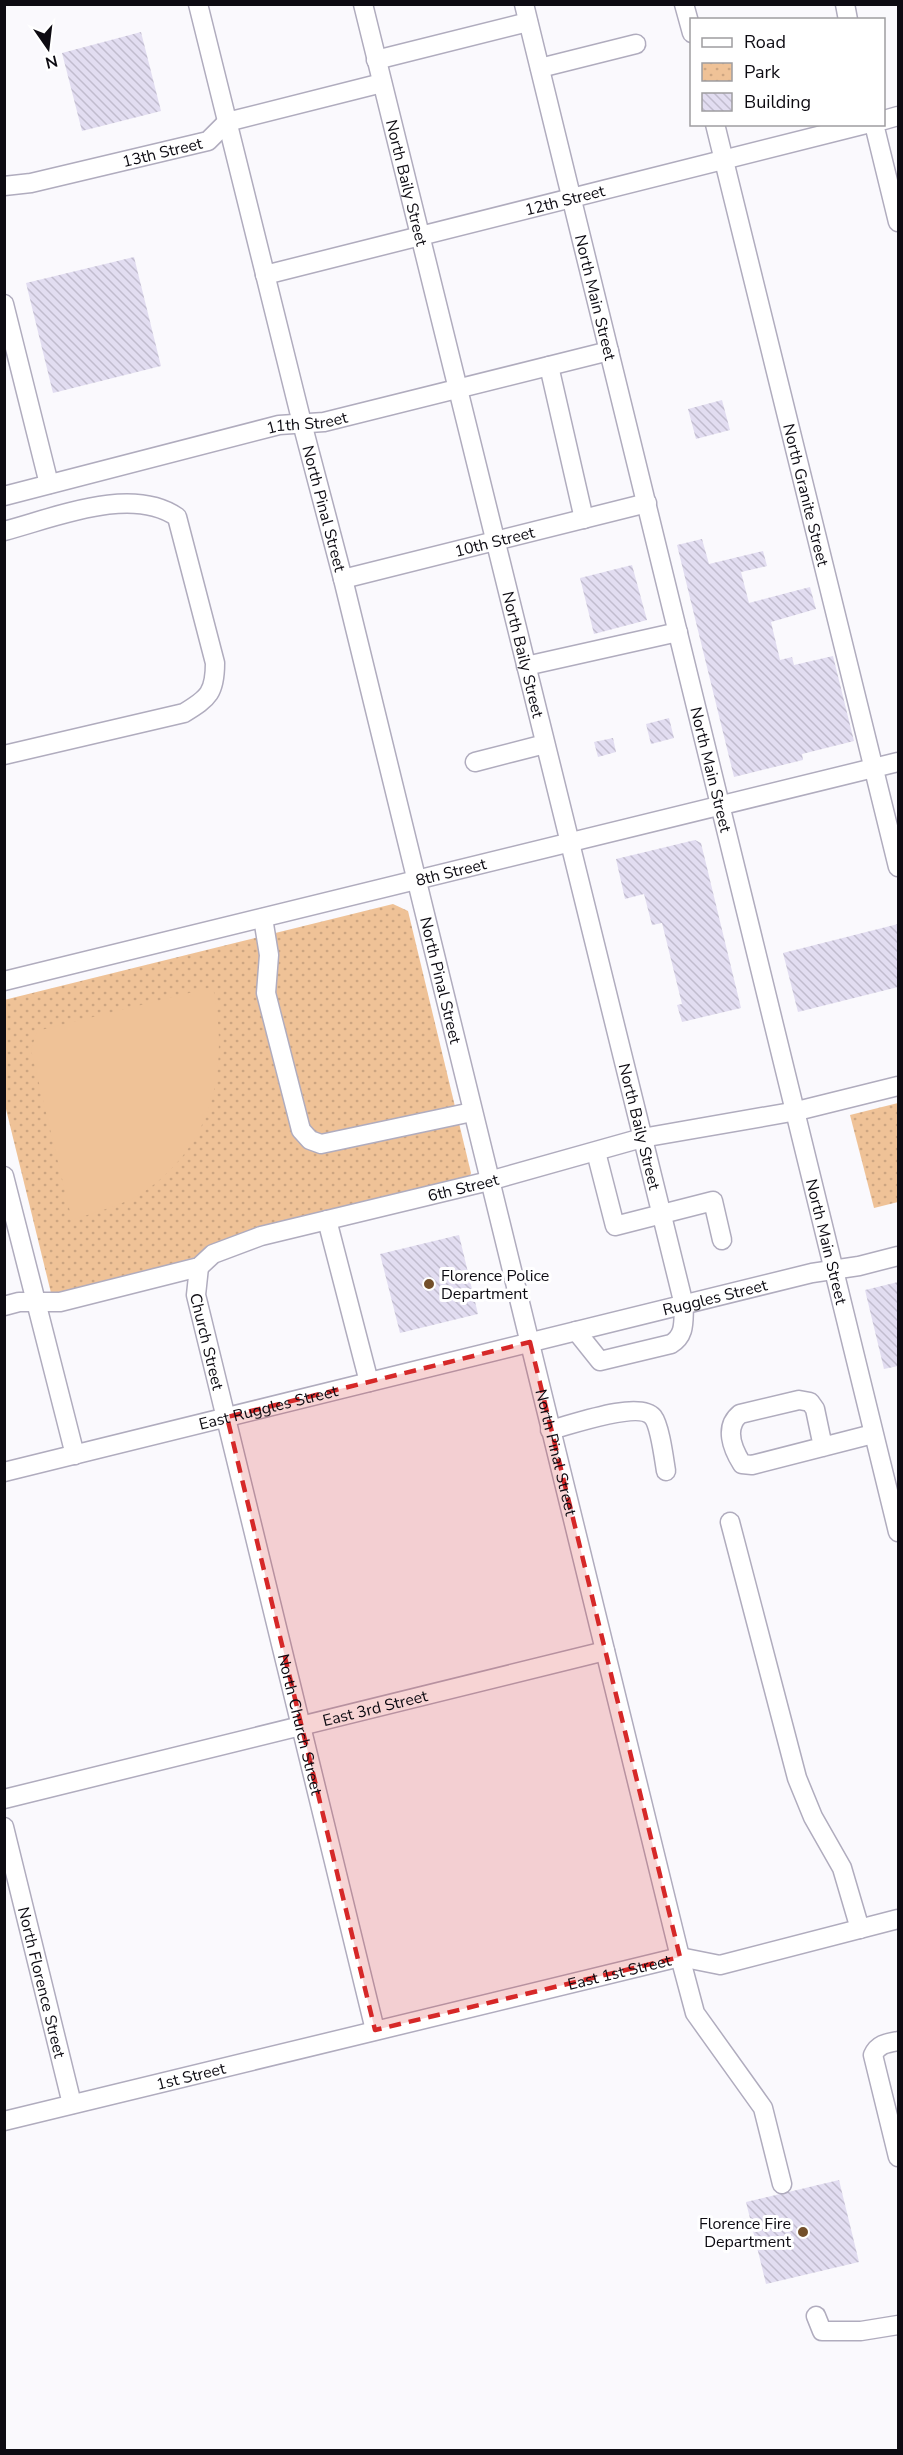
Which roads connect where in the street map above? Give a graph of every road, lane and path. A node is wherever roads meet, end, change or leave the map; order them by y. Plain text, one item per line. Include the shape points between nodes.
1 (198, 4) edge
2 (363, 4) edge
3 (684, 4) edge
4 (526, 13) edge
5 (690, 26) edge
6 (636, 44) dead end
7 (376, 60) junction
8 (540, 68) junction
9 (382, 83) junction
10 (227, 122) junction
11 (716, 126) edge
12 (858, 126) edge
13 (874, 126) edge
14 (724, 160) junction
15 (4, 186) edge
16 (572, 198) junction
17 (898, 222) edge
18 (420, 236) junction
19 (265, 274) junction
20 (4, 304) edge
21 (609, 351) junction
22 (549, 366) junction
23 (457, 389) junction
24 (302, 423) junction
25 (49, 484) junction
26 (4, 496) edge
27 (647, 503) junction
28 (584, 519) junction
29 (4, 531) edge
30 (495, 541) junction
31 (343, 579) junction
32 (678, 632) junction
33 (526, 666) junction
34 (545, 744) junction
35 (4, 755) edge
36 (475, 762) dead end
37 (898, 762) edge
38 (874, 768) junction
39 (721, 806) junction
40 (570, 843) junction
41 (898, 867) edge
42 (416, 880) junction
43 (263, 918) junction
44 (4, 981) edge
45 (898, 1086) edge
46 (796, 1111) junction
47 (472, 1112) junction
48 (642, 1138) junction
49 (596, 1152) junction
50 (4, 1176) edge
51 (489, 1181) junction
52 (661, 1215) junction
53 (327, 1220) junction
54 (722, 1240) dead end
55 (898, 1256) edge
56 (199, 1267) junction
57 (835, 1270) junction
58 (36, 1302) junction
59 (684, 1305) junction
60 (4, 1306) edge
61 (576, 1332) junction
62 (530, 1342) junction
63 (369, 1382) junction
64 (227, 1417) junction
65 (550, 1430) junction
66 (873, 1434) junction
67 (823, 1447) junction
68 (75, 1455) junction
69 (666, 1471) dead end
70 (4, 1472) edge
71 (730, 1522) dead end
72 (898, 1532) edge
73 (605, 1651) junction
74 (303, 1725) junction
75 (4, 1799) edge
76 (4, 1827) edge
77 (898, 1919) edge
78 (860, 1929) junction
79 (680, 1957) junction
80 (375, 2030) junction
81 (898, 2041) edge
82 (891, 2098) edge
83 (72, 2104) junction
84 (4, 2121) edge
85 (898, 2157) edge
86 (782, 2184) dead end
87 (816, 2316) dead end
88 (898, 2325) edge

1 - 10 street, North Pinal Street
2 - 7 street, North Baily Street
3 - 5 street
4 - 7 street
4 - 8 street, North Main Street
6 - 8 street
7 - 9 street, North Baily Street
8 - 16 street, North Main Street
9 - 10 street, 13th Street
9 - 18 street, North Baily Street
10 - 15 street, 13th Street via 208,141
10 - 19 street, North Pinal Street
11 - 14 street, North Granite Street
12 - 14 street, 12th Street
13 - 17 street
14 - 16 street, 12th Street
14 - 38 street, North Granite Street
16 - 18 street, 12th Street
16 - 21 street, North Main Street
18 - 19 street, 12th Street
18 - 23 street, North Baily Street
19 - 24 street, North Pinal Street
20 - 25 street
21 - 22 street, 11th Street
21 - 27 street, North Main Street
22 - 23 street, 11th Street
22 - 28 street
23 - 24 street, 11th Street via 324,422
23 - 30 street, North Baily Street
24 - 25 street, 11th Street via 279,425
24 - 31 street, North Pinal Street
25 - 26 street, 11th Street
27 - 28 street, 10th Street
27 - 32 street, North Main Street
28 - 30 street, 10th Street
29 - 35 street via 104,505 139,502 164,508 177,517 215,663 215,684 204,701 184,713
30 - 31 street, 10th Street
30 - 33 street, North Baily Street
31 - 42 street, North Pinal Street
32 - 33 street
32 - 39 street, North Main Street
33 - 34 street, North Baily Street
34 - 36 street
34 - 40 street, North Baily Street
37 - 38 street, 8th Street
38 - 39 street, 8th Street
38 - 41 street, North Granite Street
39 - 40 street, 8th Street
39 - 46 street, North Main Street
40 - 42 street, 8th Street
40 - 48 street, North Baily Street
42 - 43 street, 8th Street
42 - 47 street, North Pinal Street
43 - 44 street, 8th Street
43 - 47 street via 269,955 266,993 301,1130 310,1140 321,1144
45 - 46 street, 6th Street
46 - 48 street, 6th Street
46 - 57 street, North Main Street
47 - 51 street, North Pinal Street
48 - 49 street, 6th Street
48 - 52 street, North Baily Street
49 - 51 street, 6th Street
49 - 52 street via 615,1226
50 - 58 street
51 - 53 street, 6th Street
51 - 62 street, North Pinal Street
52 - 54 street via 713,1202
52 - 59 street, North Baily Street
53 - 56 street, 6th Street via 261,1236 213,1254
53 - 63 street
55 - 57 street, Ruggles Street
56 - 58 street, 6th Street via 60,1302
56 - 64 street, Church Street via 196,1295
57 - 59 street, Ruggles Street
57 - 66 street, North Main Street
58 - 60 street, 6th Street
58 - 68 street
59 - 61 street, Ruggles Street
59 - 61 street via 682,1332 671,1344 605,1360 594,1357
61 - 62 street, Ruggles Street
62 - 63 street, East Ruggles Street
62 - 65 street, North Pinal Street
63 - 64 street, East Ruggles Street
64 - 68 street, East Ruggles Street
64 - 74 street, North Church Street
65 - 69 street via 630,1410 646,1412 654,1418
65 - 73 street, North Pinal Street
66 - 67 street
66 - 72 street, North Main Street
67 - 67 street via 752,1465 742,1464 730,1428 740,1414 799,1400 810,1402
68 - 70 street, East Ruggles Street
71 - 78 street via 797,1778 813,1817 842,1868
73 - 74 street, East 3rd Street
73 - 79 street, North Pinal Street
74 - 75 street, East 3rd Street
74 - 80 street, North Church Street
76 - 83 street, North Florence Street
77 - 78 street, East 1st Street
78 - 79 street, East 1st Street via 720,1965
79 - 80 street, East 1st Street
79 - 86 street, North Pinal Street via 695,2013 763,2108
80 - 83 street, 1st Street
81 - 82 street via 883,2044 873,2055
82 - 85 street
83 - 84 street, 1st Street
87 - 88 street via 822,2331 861,2331

